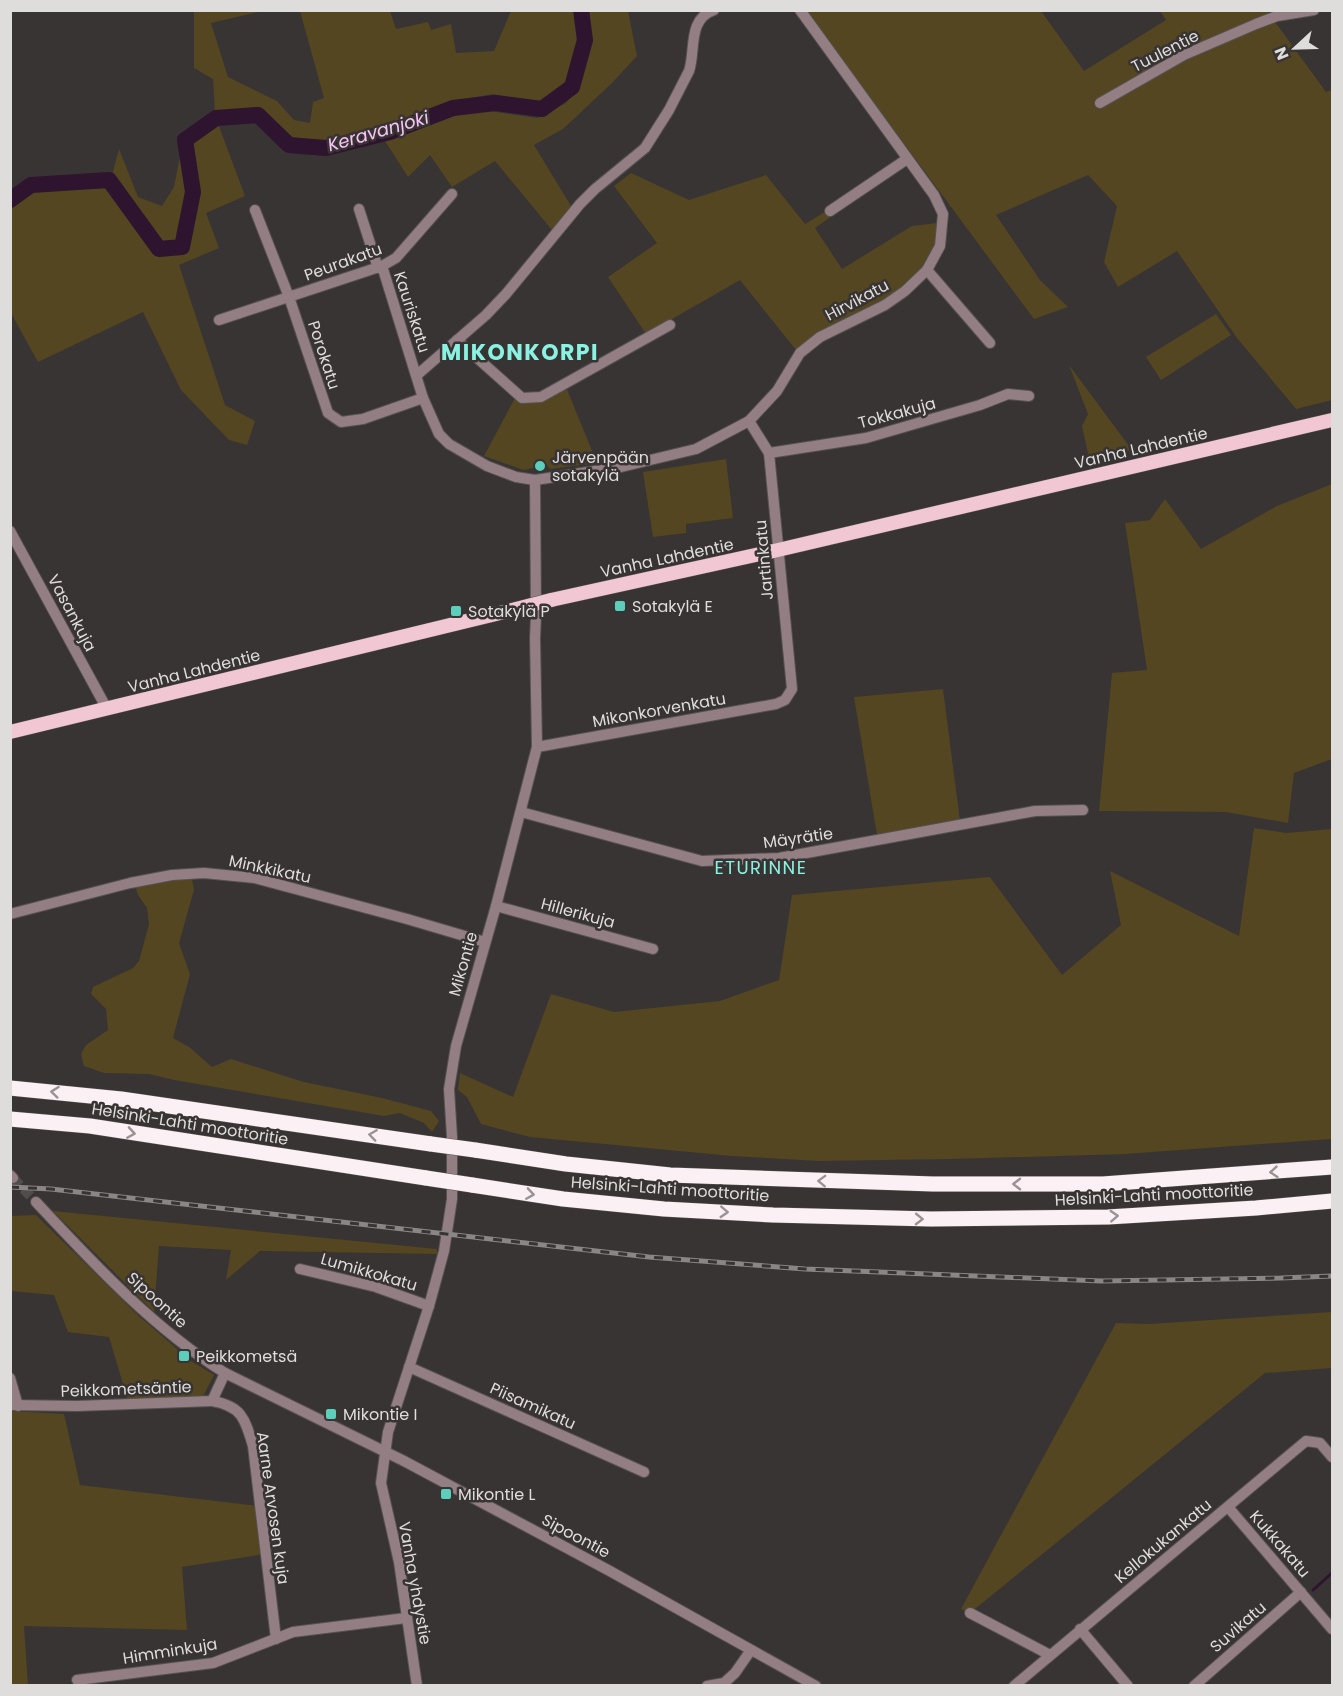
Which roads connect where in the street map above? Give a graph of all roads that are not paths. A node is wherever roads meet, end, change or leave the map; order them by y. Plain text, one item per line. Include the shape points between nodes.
1 (714, 10) edge
2 (800, 10) edge
3 (1314, 10) edge
4 (1100, 103) dead end
5 (907, 159) junction
6 (452, 194) dead end
7 (359, 209) dead end
8 (255, 210) dead end
9 (830, 211) dead end
10 (380, 267) junction
11 (927, 270) junction
12 (289, 297) junction
13 (219, 320) dead end
14 (670, 325) dead end
15 (457, 340) junction
16 (990, 343) dead end
17 (417, 375) junction
18 (1029, 396) dead end
19 (423, 398) junction
20 (1332, 420) edge
21 (749, 421) junction
22 (769, 453) junction
23 (535, 480) junction
24 (10, 531) edge
25 (778, 550) junction
26 (785, 700) joint
27 (107, 709) junction
28 (10, 732) edge
29 (537, 747) junction
30 (1083, 810) dead end
31 (521, 812) junction
32 (495, 906) junction
33 (10, 914) edge
34 (485, 942) junction
35 (652, 949) dead end
36 (10, 1088) edge
37 (10, 1119) edge
38 (1332, 1167) edge
39 (1332, 1201) edge
40 (36, 1202) tunnel mouth
41 (300, 1269) dead end
42 (429, 1306) junction
43 (409, 1367) junction
44 (225, 1374) junction
45 (10, 1378) edge
46 (212, 1401) junction
47 (14, 1405) edge
48 (384, 1451) junction
49 (1332, 1457) edge
50 (644, 1472) dead end
51 (1228, 1507) junction
52 (1301, 1592) junction
53 (970, 1613) dead end
54 (406, 1618) junction
55 (1080, 1629) junction
56 (1332, 1629) edge
57 (276, 1639) junction
58 (751, 1650) junction
59 (1050, 1655) junction
60 (77, 1680) dead end
61 (417, 1686) edge
62 (706, 1686) edge
63 (816, 1686) edge
64 (1014, 1686) edge
65 (1128, 1686) edge
66 (1194, 1686) edge

1 - 15 street via 698,22 689,71 645,148 580,204 506,294
2 - 5 street, Hirvikatu
3 - 4 street, Tuulentie via 1277,16 1194,51
5 - 9 street
5 - 11 street, Hirvikatu via 943,213 940,246
6 - 10 street, Peurakatu via 396,258
7 - 10 street, Kauriskatu
8 - 12 street, Porokatu
10 - 12 street, Peurakatu
10 - 17 street, Kauriskatu
11 - 16 street
11 - 21 street, Hirvikatu via 885,305 820,337 800,353 777,391
12 - 13 street, Peurakatu
12 - 19 street, Porokatu via 328,413 342,422 363,419
14 - 15 street via 541,398 522,398
15 - 17 street
17 - 19 street, Kauriskatu
18 - 22 street, Tokkakuja via 1008,394 866,438
19 - 23 street, Kauriskatu via 439,434 449,444 487,466
20 - 25 main road, Vanha Lahdentie
21 - 22 street, Jartinkatu
21 - 23 street, Hirvikatu via 696,449 621,467
22 - 25 street, Jartinkatu
23 - 29 street, Mikontie
24 - 27 street, Vasankuja
25 - 26 street, Jartinkatu via 792,689
25 - 27 main road, Vanha Lahdentie, bridge via 551,600
26 - 29 street, Mikonkorvenkatu
27 - 28 main road, Vanha Lahdentie
29 - 31 street, Mikontie
30 - 31 street, Mäyrätie via 1035,812 779,858 702,861
31 - 32 street, Mikontie
32 - 34 street, Mikontie
32 - 35 street, Hillerikuja
33 - 34 street, Minkkikatu via 130,883 204,873 255,878
34 - 42 street, Mikontie via 456,1046 449,1089 452,1199 444,1251
38 -> 36 highway, Helsinki-Lahti moottoritie, bridge via 1103,1184 933,1184 670,1175 566,1164 121,1099
37 -> 39 highway, Helsinki-Lahti moottoritie, bridge via 90,1126 563,1199 664,1209 931,1219 1108,1217
40 - 44 street, Sipoontie via 143,1311
41 - 42 street, Lumikkokatu via 376,1287
42 - 43 street, Mikontie
43 - 48 street, Mikontie
43 - 50 street, Piisamikatu
44 - 46 street, Peikkometsäntie
44 - 48 street, Sipoontie
45 - 47 street
46 - 47 street, Peikkometsäntie
46 - 57 street, Aarne Arvosen kuja via 237,1410 246,1422 253,1446
48 - 54 street, Vanha yhdystie via 382,1494 395,1541
48 - 58 street, Sipoontie
49 - 51 street, Kellokukankatu via 1320,1443 1306,1441
51 - 52 street, Kukkakatu
51 - 55 street, Kellokukankatu
52 - 56 street, Kukkakatu
52 - 66 street, Suvikatu
53 - 59 street
54 - 57 street, Himminkuja via 293,1632
54 - 61 street, Vanha yhdystie
55 - 59 street, Kellokukankatu
55 - 65 street
57 - 60 street, Himminkuja via 213,1663
58 - 62 street via 724,1683
58 - 63 street, Sipoontie
59 - 64 street, Kellokukankatu

